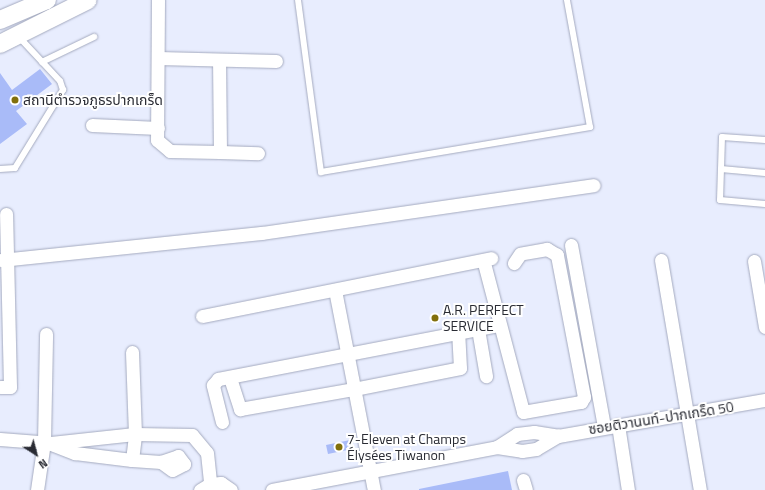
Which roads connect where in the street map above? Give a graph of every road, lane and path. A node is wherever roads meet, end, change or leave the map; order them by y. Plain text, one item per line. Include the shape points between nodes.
1 (47, 0) edge
2 (88, 0) edge
3 (158, 0) edge
4 (298, 0) edge
5 (567, 0) edge
6 (0, 20) edge
7 (17, 35) junction
8 (94, 37) dead end
9 (0, 44) edge
10 (158, 58) junction
11 (219, 60) junction
12 (276, 61) dead end
13 (42, 62) junction
14 (92, 125) dead end
15 (158, 128) junction
16 (765, 140) edge
17 (220, 152) junction
18 (258, 153) dead end
19 (0, 169) edge
20 (721, 169) junction
21 (765, 173) edge
22 (594, 185) dead end
23 (765, 204) edge
24 (6, 214) dead end
25 (571, 245) dead end
26 (4, 260) edge
27 (661, 260) dead end
28 (754, 261) dead end
29 (514, 263) dead end
30 (335, 290) junction
31 (202, 316) dead end
32 (498, 325) junction
33 (765, 327) edge
34 (478, 329) junction
35 (458, 333) junction
36 (46, 334) dead end
37 (132, 352) dead end
38 (348, 355) junction
39 (486, 376) dead end
40 (230, 378) junction
41 (0, 387) edge
42 (354, 389) junction
43 (765, 400) edge
44 (689, 413) junction
45 (222, 422) dead end
46 (604, 426) junction
47 (618, 426) junction
48 (135, 434) junction
49 (558, 436) junction
50 (0, 439) edge
51 (47, 443) junction
52 (497, 447) junction
53 (132, 460) junction
54 (161, 462) dead end
55 (371, 472) junction
56 (205, 487) edge
57 (37, 490) edge
58 (231, 490) edge
59 (272, 490) edge
60 (374, 490) edge
61 (628, 490) edge
62 (700, 490) edge

1 - 6 main road
2 - 7 main road
3 - 10 street
4 - 5 lane via 322,172 590,127
7 - 9 main road
7 - 13 lane
8 - 13 lane
10 - 11 street
10 - 15 street
11 - 12 street
11 - 17 street
13 - 19 lane via 60,82 63,90 15,168
14 - 15 street
15 - 17 street via 157,140 170,151
16 - 20 lane via 722,137
17 - 18 street
20 - 21 lane
20 - 23 lane via 720,200
22 - 26 street via 262,233
24 - 26 street
25 - 46 street
26 - 41 street via 10,387
27 - 44 street
28 - 33 street
29 - 32 street via 520,254 547,249 557,255 584,400 523,412
30 - 31 street
30 - 32 street via 488,260
30 - 38 street
32 - 34 street
34 - 35 street
34 - 39 street
35 - 38 street
35 - 42 street via 460,368
36 - 51 street
37 - 48 street
38 - 40 street
38 - 42 street
40 - 42 street via 240,409
40 - 45 street via 214,381 213,385
42 - 55 street
43 - 44 street, ซอยติวานนท์-ปากเกร็ด 50
44 - 47 street, ซอยติวานนท์-ปากเกร็ด 50
44 - 62 street
46 - 47 street, ซอยติวานนท์-ปากเกร็ด 50
46 - 49 street, ซอยติวานนท์-ปากเกร็ด 50
47 - 61 street
48 - 51 street
48 - 53 street
48 - 56 street via 192,435 208,453
49 - 52 street via 534,432 518,434
49 - 52 street via 536,449 522,452
50 - 51 street
51 - 53 street via 75,453
51 - 57 street
52 - 55 street
53 - 54 street
55 - 59 street
55 - 60 street
56 - 58 street via 221,483

